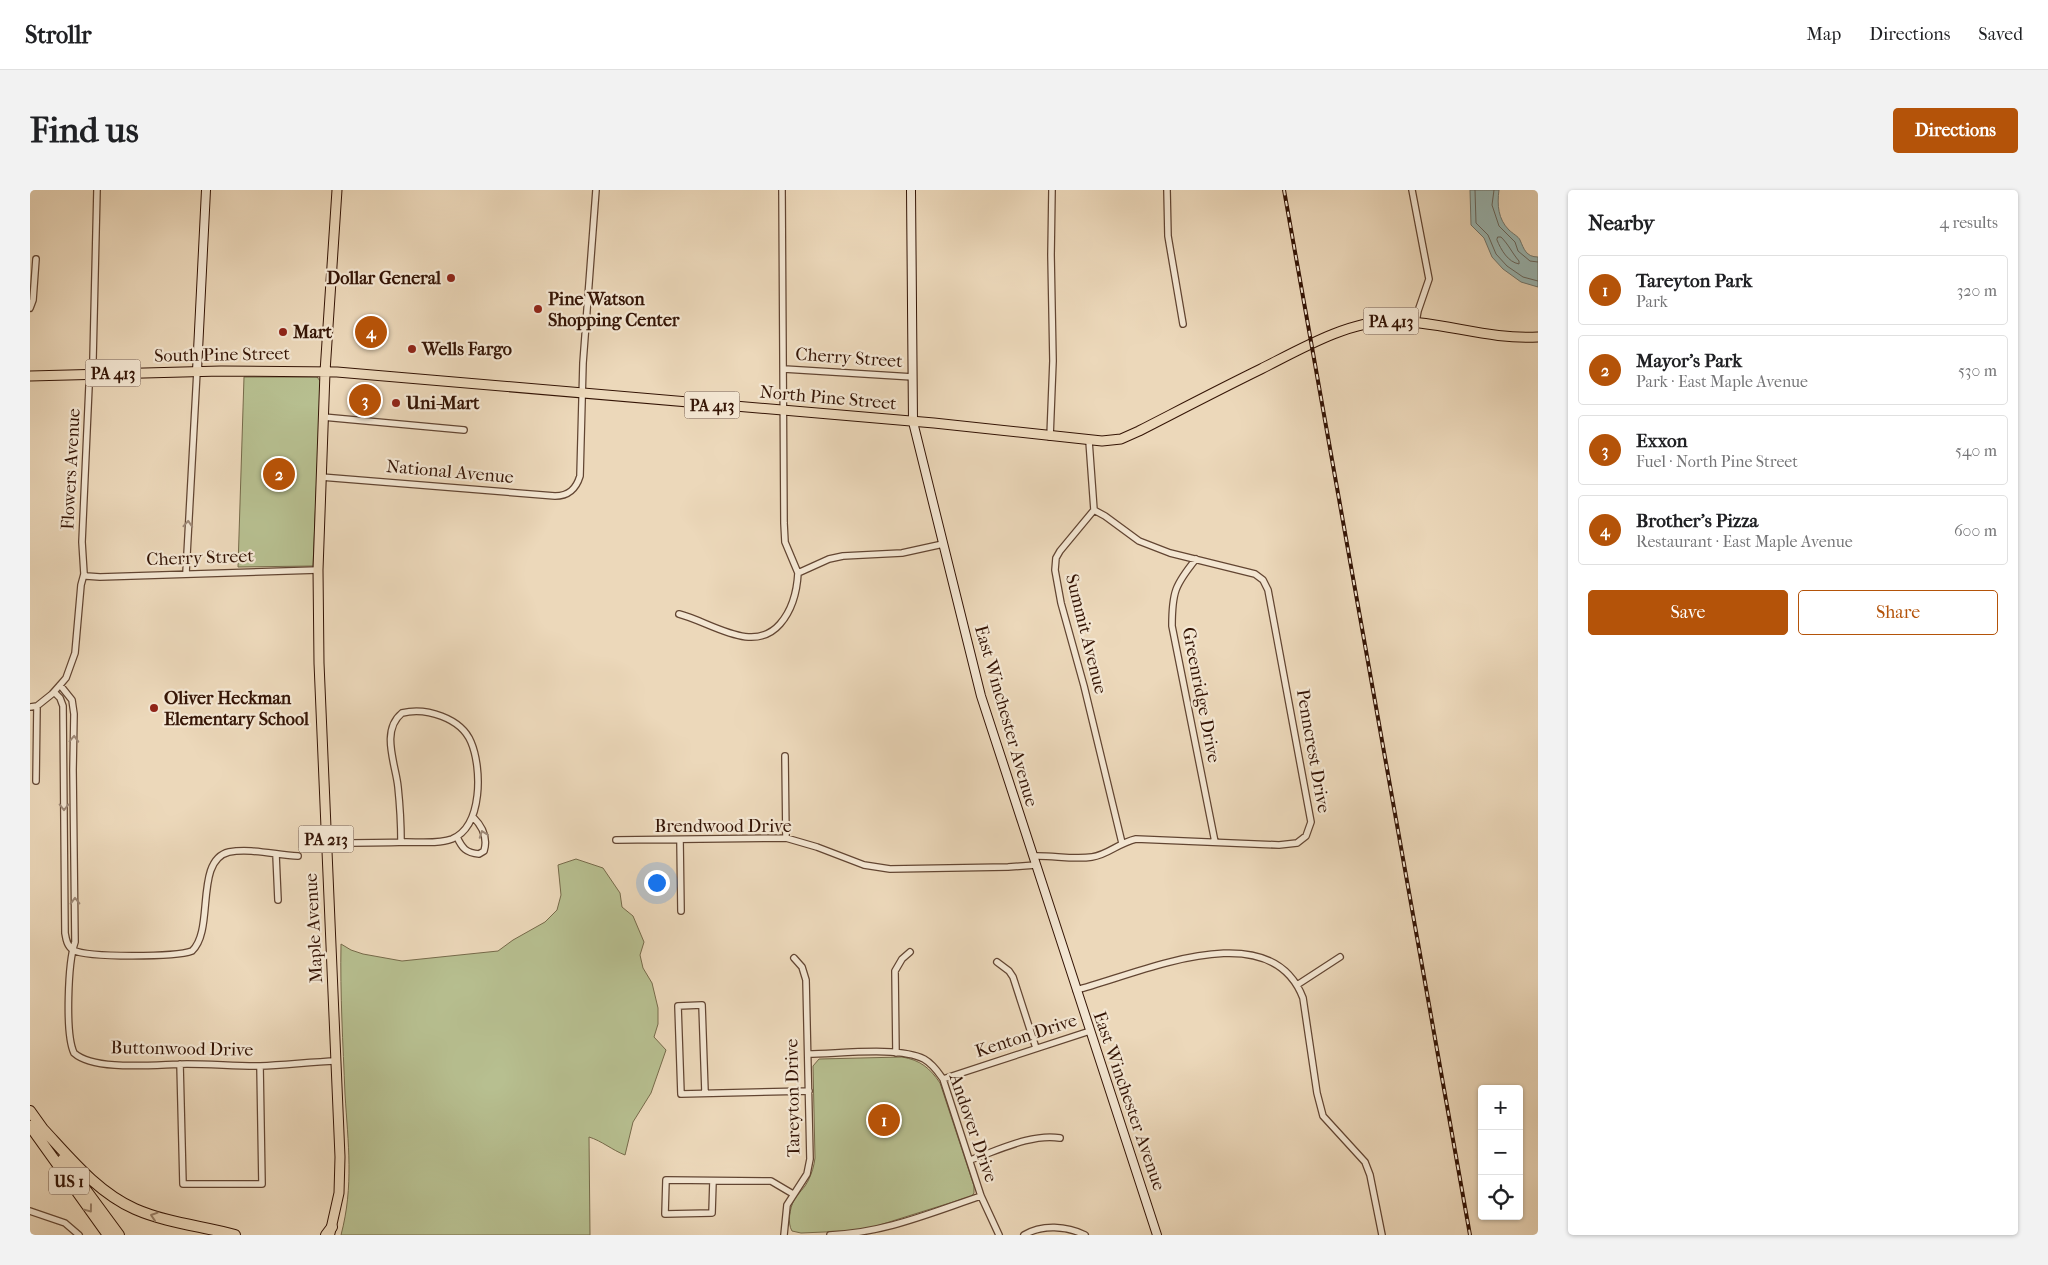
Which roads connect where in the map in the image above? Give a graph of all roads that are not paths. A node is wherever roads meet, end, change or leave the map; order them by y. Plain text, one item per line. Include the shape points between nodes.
1 (97, 190) edge
2 (206, 190) edge
3 (337, 190) edge
4 (596, 190) edge
5 (782, 190) edge
6 (911, 190) edge
7 (1052, 190) edge
8 (1167, 190) edge
9 (1412, 190) edge
10 (36, 259) dead end
11 (30, 308) edge
12 (1416, 322) junction
13 (1184, 324) dead end
14 (1538, 337) edge
15 (784, 370) junction
16 (197, 371) junction
17 (325, 372) junction
18 (91, 374) junction
19 (30, 376) edge
20 (913, 377) junction
21 (582, 393) junction
22 (784, 411) junction
23 (323, 417) junction
24 (913, 422) junction
25 (464, 430) dead end
26 (1050, 437) junction
27 (1089, 441) junction
28 (321, 477) junction
29 (1094, 510) junction
30 (943, 544) junction
31 (1196, 559) junction
32 (318, 570) junction
33 (186, 573) junction
34 (798, 573) junction
35 (84, 574) junction
36 (679, 614) dead end
37 (60, 685) junction
38 (54, 692) junction
39 (33, 706) edge
40 (33, 749) edge
41 (785, 756) dead end
42 (36, 781) dead end
43 (473, 817) junction
44 (456, 837) junction
45 (786, 838) junction
46 (616, 840) dead end
47 (680, 840) junction
48 (401, 842) junction
49 (1215, 842) junction
50 (326, 843) junction
51 (1122, 843) junction
52 (276, 855) junction
53 (298, 856) dead end
54 (1033, 856) junction
55 (1036, 865) junction
56 (278, 900) dead end
57 (681, 911) dead end
58 (73, 949) junction
59 (910, 952) dead end
60 (1340, 957) dead end
61 (794, 958) dead end
62 (997, 962) dead end
63 (1297, 985) junction
64 (1076, 990) junction
65 (1090, 1031) junction
66 (1036, 1048) junction
67 (896, 1053) junction
68 (808, 1054) junction
69 (336, 1061) junction
70 (180, 1064) junction
71 (260, 1066) junction
72 (943, 1079) junction
73 (809, 1091) junction
74 (705, 1092) junction
75 (30, 1111) edge
76 (30, 1126) edge
77 (42, 1128) junction
78 (1060, 1138) dead end
79 (970, 1160) junction
80 (713, 1181) junction
81 (793, 1194) junction
82 (981, 1196) junction
83 (30, 1211) edge
84 (329, 1232) edge
85 (79, 1235) edge
86 (108, 1235) edge
87 (120, 1235) edge
88 (235, 1235) edge
89 (784, 1235) edge
90 (830, 1235) edge
91 (999, 1235) edge
92 (1024, 1235) edge
93 (1085, 1235) edge
94 (1157, 1235) edge
95 (1382, 1235) edge

1 - 18 street, Flowers Avenue
2 - 16 main road
3 - 17 main road, PA 213
4 - 21 street
5 - 15 street
6 - 20 main road, East Winchester Avenue
7 - 26 street
8 - 13 street via 1168,236
9 - 12 street via 1429,279
10 - 11 street
12 - 14 main road, PA 413 via 1486,334
12 - 27 main road, North Pine Street / PA 413 via 1386,321 1337,333 1121,438
15 - 20 street, Cherry Street
15 - 22 street
16 - 17 main road, South Pine Street / PA 413
16 - 18 main road, South Pine Street / PA 413
33 -> 16 street
17 - 21 main road, North Pine Street / PA 413
17 - 23 main road, PA 213
18 - 19 main road, South Pine Street / PA 413
18 - 35 street, Flowers Avenue via 82,542
20 - 24 main road, East Winchester Avenue
21 - 22 main road, North Pine Street / PA 413
21 - 28 street, National Avenue via 580,476 575,488 564,495
22 - 24 main road, North Pine Street / PA 413
22 - 34 street via 786,542
23 - 25 street
23 - 28 main road, PA 213
24 - 26 main road, North Pine Street / PA 413
24 - 30 main road, East Winchester Avenue
26 - 27 main road, North Pine Street / PA 413
27 - 29 street
28 - 32 main road, PA 213
29 - 31 street, Penncrest Drive via 1139,541
29 - 51 street, Summit Avenue via 1060,551 1055,570
30 - 34 street via 902,553 843,556
30 - 54 main road, East Winchester Avenue via 981,696
31 - 49 street, Greenridge Drive via 1174,592 1172,626
31 - 49 street, Penncrest Drive via 1260,576 1266,585 1311,822 1306,836 1291,844
32 - 33 street, Cherry Street
32 - 50 main road, Maple Avenue / PA 213
33 - 35 street, Cherry Street via 100,577
34 - 36 street via 795,596 786,618 764,636 745,637
35 - 37 street, Flowers Avenue via 75,653
37 - 38 street, Flowers Avenue
58 -> 37 street, Buttonwood Drive via 76,942 74,714 72,700
38 - 39 street, Flowers Avenue
38 -> 58 street, Buttonwood Drive via 63,706 65,933 67,943
39 - 40 street
40 - 42 street
41 - 45 street
43 - 44 street
44 -> 43 street via 462,849 479,854 484,851 483,831
43 - 48 street via 477,794 476,767 467,734 438,715 402,713 394,723 391,748 398,786
44 - 48 street via 445,841
45 - 47 street, Brendwood Drive
45 - 55 street, Brendwood Drive via 864,865 890,869
46 - 47 street, Brendwood Drive
47 - 57 street
48 - 50 street
49 - 51 street, Penncrest Drive via 1150,839
50 - 69 main road, Maple Avenue / PA 213
51 - 54 street, Penncrest Drive via 1094,857
52 - 53 street
52 - 56 street
52 - 58 street via 229,852 215,860 201,937 192,950 179,954 110,956
54 - 55 main road, East Winchester Avenue
55 - 64 main road, East Winchester Avenue
58 - 70 street, Buttonwood Drive via 69,1029 74,1053 82,1058 115,1065
59 - 67 street via 895,971
60 - 63 street
61 - 68 street, Tareyton Drive via 802,967 806,980
62 - 66 street via 1013,977
63 - 64 street via 1276,963 1240,954 1190,958
63 - 95 street via 1303,998 1323,1116 1365,1162
64 - 65 main road, East Winchester Avenue
65 - 66 street, Kenton Drive
65 - 94 main road, East Winchester Avenue
66 - 72 street, Kenton Drive
67 - 68 street, Andover Drive
67 - 72 street, Andover Drive via 926,1060
68 - 73 street, Tareyton Drive
69 - 71 street, Buttonwood Drive
69 - 84 main road, Maple Avenue / PA 213 via 340,1157 338,1193
70 - 71 street, Buttonwood Drive
70 - 71 street via 183,1184 262,1184
72 - 79 street, Andover Drive
73 - 74 street
73 - 81 street, Tareyton Drive via 808,1168
74 - 74 street via 681,1094 678,1006 702,1005
75 - 77 highway, US 1
76 -> 86 highway, US 1
77 - 87 highway, US 1
88 -> 77 highway via 159,1218 125,1204 95,1183
78 - 79 street via 1043,1136
79 - 82 street, Andover Drive
80 - 80 street via 666,1180 665,1214 712,1213
80 - 81 street via 772,1181
81 - 89 street, Tareyton Drive via 785,1215
82 - 90 street via 881,1229
82 - 91 street, Andover Drive
83 - 85 street via 65,1223
92 - 93 street via 1042,1228 1073,1230

